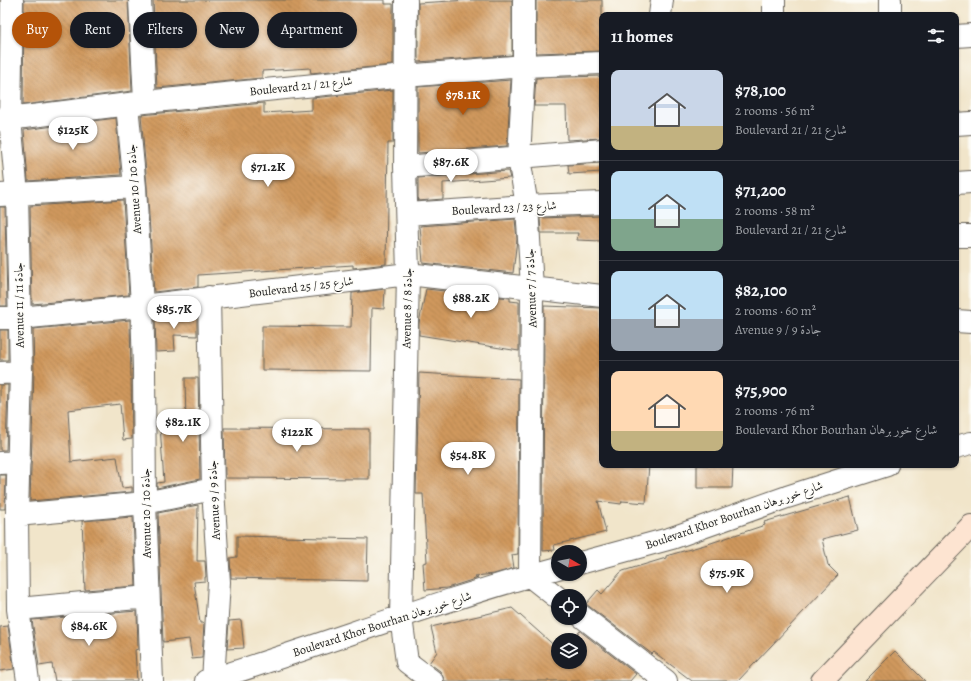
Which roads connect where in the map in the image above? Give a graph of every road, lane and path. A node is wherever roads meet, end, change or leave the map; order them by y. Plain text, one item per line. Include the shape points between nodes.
1 (12, 0) edge
2 (140, 0) edge
3 (406, 0) edge
4 (524, 0) edge
5 (662, 0) edge
6 (774, 0) edge
7 (890, 0) edge
8 (660, 12) edge
9 (774, 12) edge
10 (890, 12) edge
11 (971, 35) edge
12 (959, 36) edge
13 (599, 63) edge
14 (524, 66) junction
15 (405, 76) junction
16 (136, 103) junction
17 (5, 119) edge
18 (971, 123) edge
19 (959, 124) edge
20 (599, 150) edge
21 (519, 158) junction
22 (405, 167) junction
23 (971, 182) edge
24 (959, 183) edge
25 (135, 186) junction
26 (8, 194) edge
27 (599, 204) edge
28 (527, 206) junction
29 (407, 214) junction
30 (959, 236) edge
31 (971, 236) edge
32 (408, 274) junction
33 (532, 288) junction
34 (599, 296) edge
35 (209, 298) junction
36 (142, 306) junction
37 (10, 318) edge
38 (959, 321) edge
39 (971, 322) edge
40 (10, 372) edge
41 (971, 443) edge
42 (959, 446) edge
43 (9, 462) edge
44 (876, 468) edge
45 (213, 489) junction
46 (145, 503) junction
47 (17, 515) junction
48 (971, 526) edge
49 (587, 561) edge
50 (551, 570) edge
51 (530, 576) junction
52 (551, 592) edge
53 (148, 597) junction
54 (18, 609) junction
55 (401, 617) junction
56 (587, 620) edge
57 (210, 680) edge
58 (28, 681) edge
59 (152, 681) edge
60 (432, 681) edge
61 (666, 681) edge
62 (822, 681) edge

1 - 17 street, Avenue 11 / جادة 11
2 - 16 street, Avenue 10 / جادة 10
3 - 15 street, Avenue 8 / جادة 8
4 - 14 street, Avenue 7 / جادة 7
5 - 8 street
6 - 9 street
7 - 10 street
11 - 12 street
13 - 14 street, Boulevard 21 / شارع 21
14 - 15 street, Boulevard 21 / شارع 21
14 - 21 street, Avenue 7 / جادة 7
15 - 16 street, Boulevard 21 / شارع 21
15 - 22 street, Avenue 8 / جادة 8
16 - 17 street, Boulevard 21 / شارع 21
16 - 25 street, Avenue 10 / جادة 10
17 - 26 street, Avenue 11 / جادة 11
18 - 19 street
20 - 21 street
21 - 22 street
21 - 28 street, Avenue 7 / جادة 7
22 - 29 street, Avenue 8 / جادة 8
23 - 24 street
25 - 26 street
25 - 36 street, Avenue 10 / جادة 10
26 - 37 street, Avenue 11 / جادة 11
27 - 28 street, Boulevard 23 / شارع 23
28 - 29 street, Boulevard 23 / شارع 23
28 - 33 street, Avenue 7 / جادة 7
29 - 32 street, Avenue 8 / جادة 8
30 - 31 street
32 - 33 street, Boulevard 25 / شارع 25
32 - 35 street, Boulevard 25 / شارع 25
32 - 55 street, Avenue 8 / جادة 8
33 - 34 street, Boulevard 25 / شارع 25
33 - 51 street, Avenue 7 / جادة 7
35 - 36 street, Boulevard 25 / شارع 25
35 - 45 street, Avenue 9 / جادة 9
36 - 37 street, Boulevard 25 / شارع 25
36 - 46 street, Avenue 10 / جادة 10
37 - 40 street, Avenue 11 / جادة 11
38 - 39 street
40 - 43 street, Avenue 11 / جادة 11
41 - 42 street
43 - 47 street, Avenue 11 / جادة 11
44 - 49 street, Boulevard Khor Bourhan شارع خور برهان via 787,496 672,538
45 - 46 street
45 - 57 street, Avenue 9 / جادة 9 via 219,582
46 - 47 street
46 - 53 street, Avenue 10 / جادة 10
47 - 54 street, Avenue 11 / جادة 11
48 - 62 street
50 - 51 street, Boulevard Khor Bourhan شارع خور برهان
51 - 52 street
51 - 55 street, Boulevard Khor Bourhan شارع خور برهان
53 - 54 street
53 - 59 street, Avenue 10 / جادة 10
54 - 58 street, Avenue 11 / جادة 11
55 - 57 street, Boulevard Khor Bourhan شارع خور برهان
55 - 60 street, Avenue 8 / جادة 8 via 407,662
56 - 61 street

